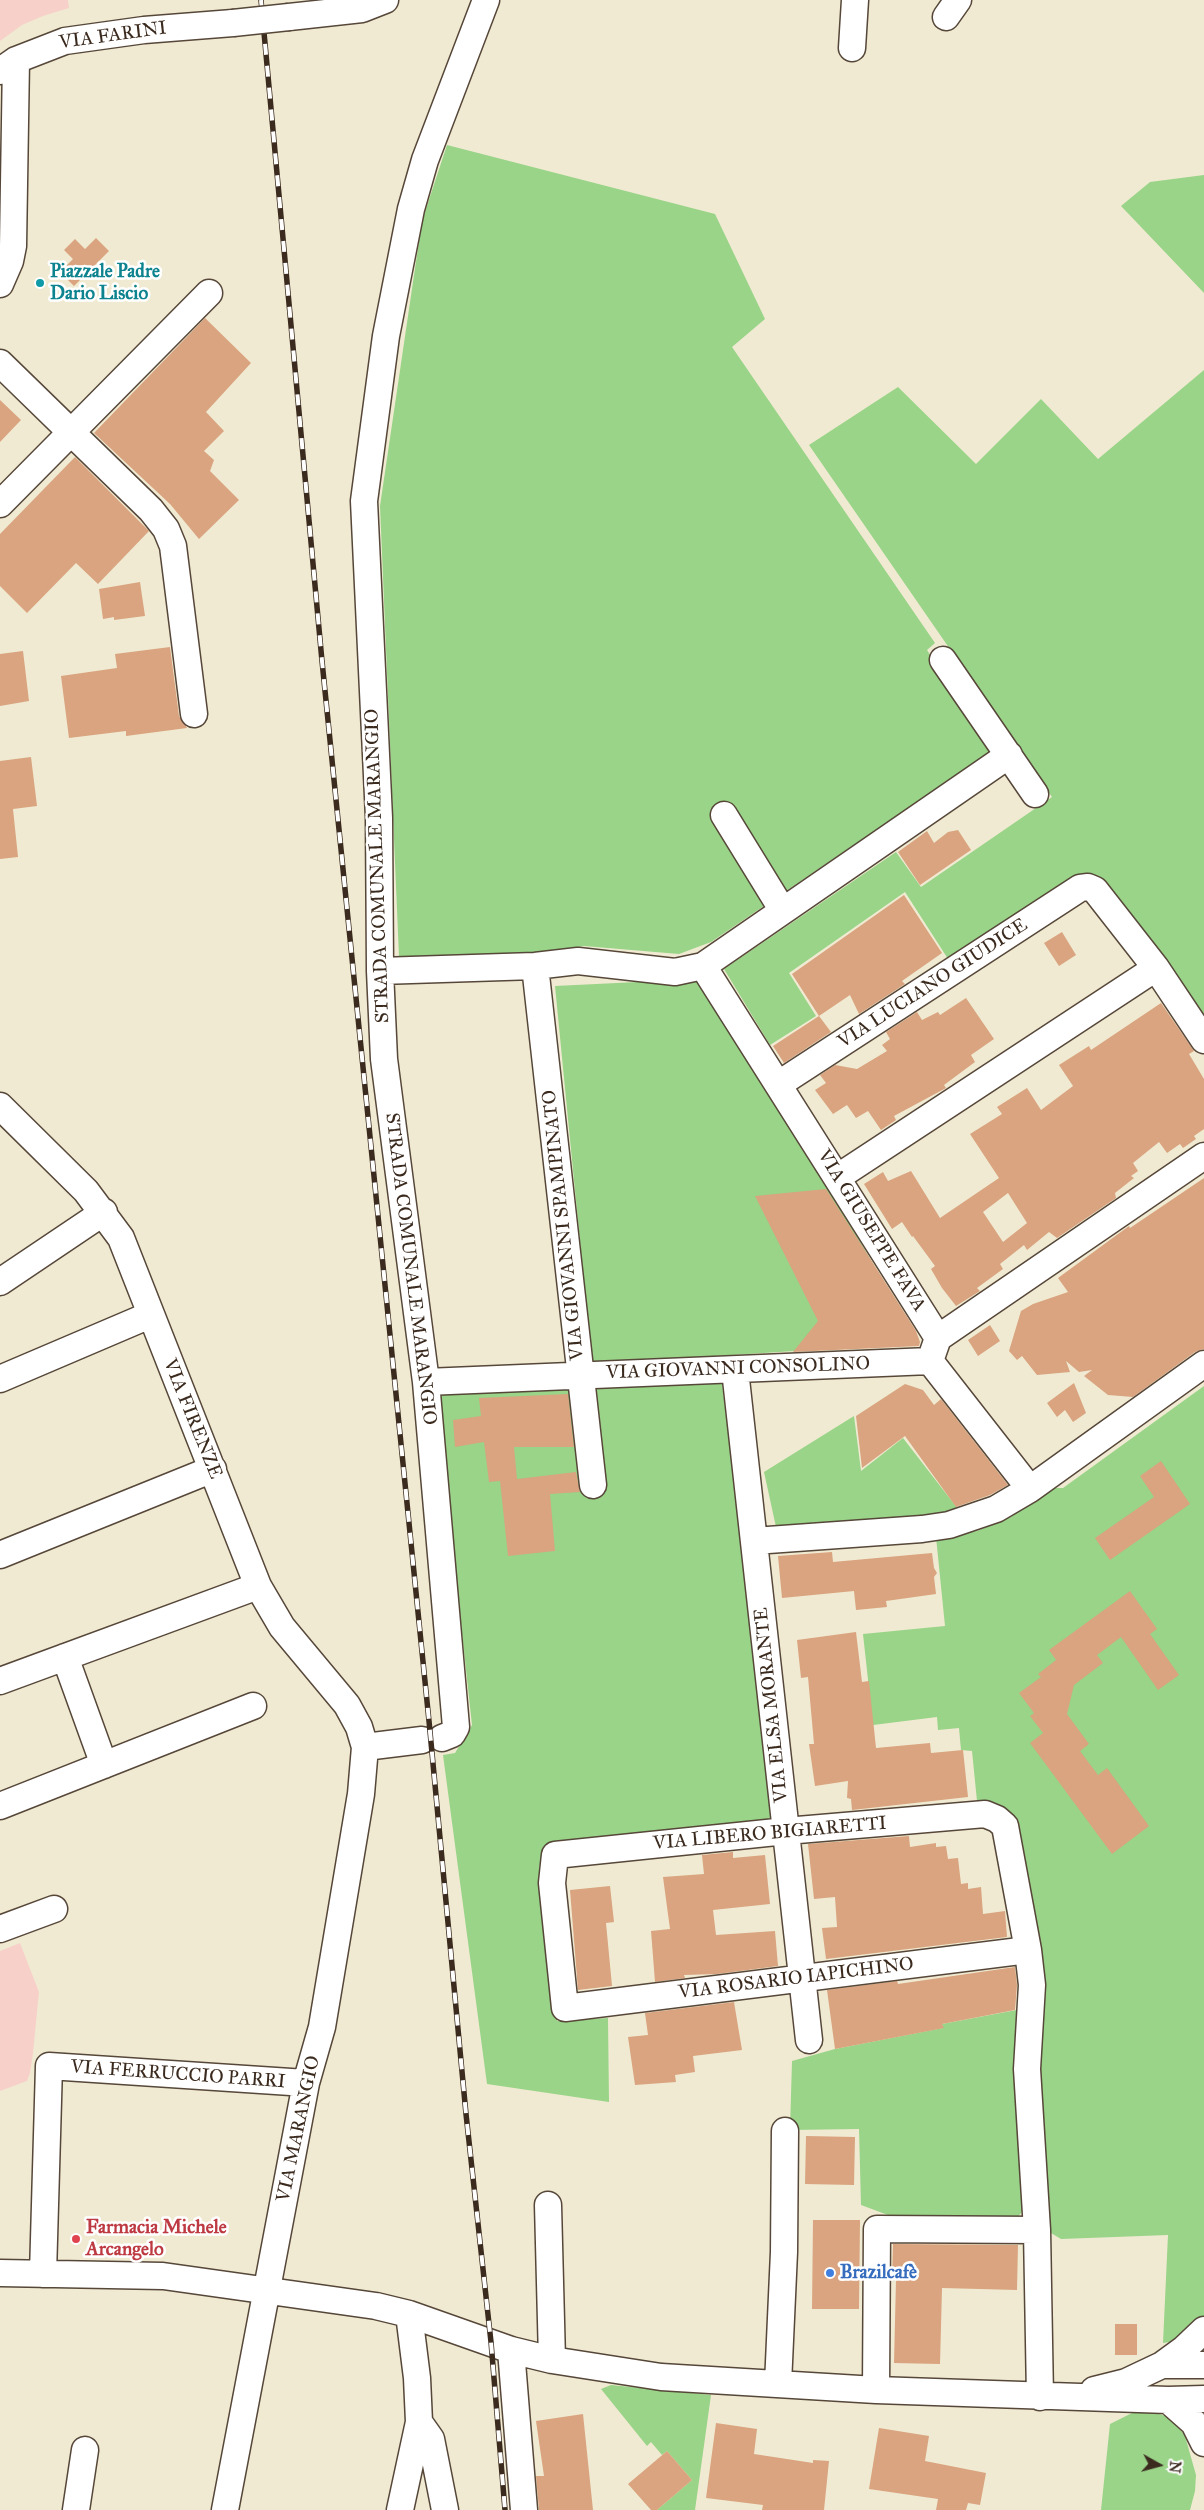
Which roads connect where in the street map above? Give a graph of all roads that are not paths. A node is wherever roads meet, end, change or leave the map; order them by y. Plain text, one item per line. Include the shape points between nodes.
1 (385, 0) edge
2 (486, 0) edge
3 (855, 0) edge
4 (852, 48) dead end
5 (8, 65) edge
6 (0, 284) edge
7 (209, 293) dead end
8 (0, 363) edge
9 (71, 432) junction
10 (0, 504) edge
11 (943, 660) dead end
12 (194, 714) dead end
13 (1008, 755) junction
14 (1035, 794) dead end
15 (724, 816) dead end
16 (784, 911) junction
17 (535, 966) junction
18 (703, 966) junction
19 (1156, 968) junction
20 (380, 971) junction
21 (1204, 1040) edge
22 (779, 1084) junction
23 (0, 1106) edge
24 (1204, 1156) edge
25 (838, 1177) junction
26 (104, 1212) junction
27 (0, 1282) edge
28 (150, 1315) junction
29 (934, 1349) junction
30 (1204, 1364) edge
31 (735, 1370) junction
32 (581, 1376) junction
33 (0, 1379) edge
34 (426, 1382) junction
35 (213, 1469) junction
36 (593, 1485) dead end
37 (1030, 1489) junction
38 (754, 1541) junction
39 (0, 1555) edge
40 (258, 1586) junction
41 (65, 1657) junction
42 (0, 1681) edge
43 (253, 1706) dead end
44 (365, 1747) junction
45 (104, 1765) junction
46 (0, 1806) edge
47 (786, 1831) junction
48 (54, 1909) dead end
49 (0, 1929) edge
50 (1028, 1950) junction
51 (802, 1979) junction
52 (564, 2008) joint
53 (808, 2040) dead end
54 (306, 2083) junction
55 (785, 2131) dead end
56 (796, 2202) dead end
57 (548, 2205) dead end
58 (1037, 2230) junction
59 (0, 2273) edge
60 (43, 2274) junction
61 (268, 2290) junction
62 (409, 2314) junction
63 (1204, 2330) edge
64 (511, 2350) junction
65 (552, 2360) junction
66 (1162, 2365) junction
67 (1204, 2365) edge
68 (785, 2385) junction
69 (876, 2390) junction
70 (1040, 2397) junction
71 (1066, 2397) junction
72 (1204, 2399) edge
73 (1168, 2400) junction
74 (419, 2422) junction
75 (1204, 2443) edge
76 (85, 2450) dead end
77 (76, 2510) edge
78 (225, 2510) edge
79 (400, 2510) edge
80 (445, 2510) edge
81 (524, 2510) edge

1 - 5 street, VIA FARINI, bridge via 362,9 99,35 65,41
2 - 20 street, STRADA COMUNALE MARANGIO via 425,160 411,209 386,336 364,501 379,818
3 - 4 street
5 - 6 street via 13,246
7 - 9 street
8 - 9 street
9 - 10 street
9 - 12 street via 151,510 166,529 173,546
11 - 13 street
13 - 14 street
13 - 16 street
15 - 16 street
16 - 18 street
17 - 18 street via 578,960 675,972
17 - 20 street
17 - 32 street, VIA GIOVANNI SPAMPINATO
18 - 22 street, VIA GIUSEPPE FAVA
19 - 21 street
19 - 22 street, VIA LUCIANO GIUDICE via 1095,890 1080,888
19 - 25 street
20 - 34 street, STRADA COMUNALE MARANGIO via 384,1059
22 - 25 street, VIA GIUSEPPE FAVA
23 - 26 street, VIA FIRENZE
24 - 29 street
25 - 29 street, VIA GIUSEPPE FAVA
26 - 27 street
26 - 28 street, VIA FIRENZE via 121,1238
28 - 33 street
28 - 35 street, VIA FIRENZE
29 - 31 street, VIA GIOVANNI CONSOLINO
29 - 37 street, VIA GIUSEPPE FAVA
30 - 37 street
31 - 32 street, VIA GIOVANNI CONSOLINO
31 - 38 street, VIA ELSA MORANTE
32 - 34 street, VIA GIOVANNI CONSOLINO
32 - 36 street, VIA GIOVANNI SPAMPINATO
34 - 44 street, STRADA COMUNALE MARANGIO via 456,1727 452,1734 432,1739
35 - 39 street
35 - 40 street, VIA FIRENZE
37 - 38 street via 996,1510 949,1525
38 - 47 street, VIA ELSA MORANTE
40 - 41 street
40 - 44 street, VIA FIRENZE via 282,1627 347,1705
41 - 42 street
41 - 45 street
43 - 45 street
44 - 54 street, VIA MARANGIO via 361,1794 322,2027
45 - 46 street
47 - 50 street, VIA LIBERO BIGIARETTI via 985,1814 997,1819 1005,1826
47 - 51 street, VIA ELSA MORANTE
47 - 52 street, VIA LIBERO BIGIARETTI via 555,1855 552,1883
48 - 49 street
50 - 51 street, VIA ROSARIO IAPICHINO
50 - 58 street via 1032,1985 1027,2069
51 - 52 street, VIA ROSARIO IAPICHINO
51 - 53 street, VIA ELSA MORANTE
54 - 60 street, VIA FERRUCCIO PARRI via 49,2066
54 - 61 street, VIA MARANGIO
55 - 68 street
56 - 68 street
57 - 65 street
58 - 69 street via 877,2229
58 - 70 street
59 - 60 street
60 - 61 street via 163,2276
61 - 62 street
61 - 78 street, VIA MARANGIO
62 - 64 street
62 - 74 street
63 - 66 street
64 - 65 street
64 - 81 street
65 - 68 street via 661,2377
66 - 67 street
66 - 71 street via 1126,2382
68 - 69 street
69 - 70 street
70 - 71 street
71 - 73 street
72 - 73 street
73 - 75 street via 1194,2423
74 - 79 street
74 - 80 street via 431,2439
76 - 77 street

